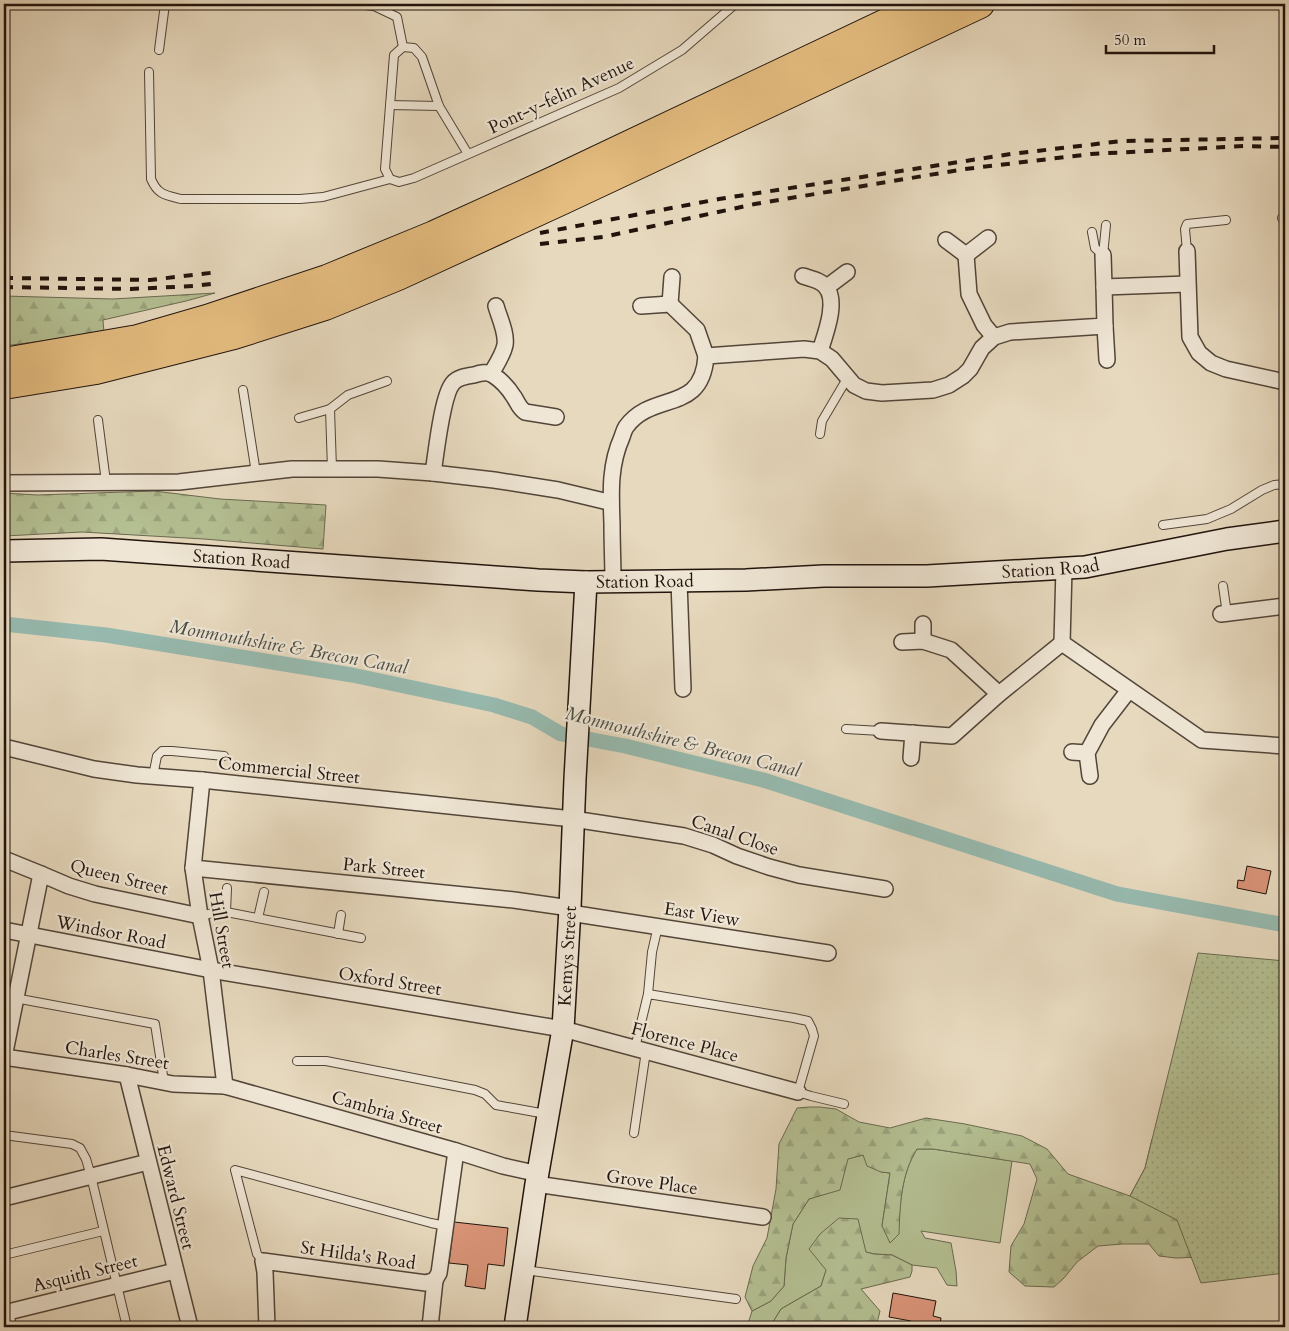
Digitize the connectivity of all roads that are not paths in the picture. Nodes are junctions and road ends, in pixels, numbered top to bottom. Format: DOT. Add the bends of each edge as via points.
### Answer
graph roads {
  1 [pos="165,4"];
  2 [pos="356,4"];
  3 [pos="734,4"];
  4 [pos="926,4"];
  5 [pos="980,4"];
  6 [pos="403,47"];
  7 [pos="159,50"];
  8 [pos="149,72"];
  9 [pos="390,105"];
  10 [pos="439,106"];
  11 [pos="468,154"];
  12 [pos="390,179"];
  13 [pos="1226,220"];
  14 [pos="1106,225"];
  15 [pos="1092,232"];
  16 [pos="988,238"];
  17 [pos="946,240"];
  18 [pos="1187,251"];
  19 [pos="966,255"];
  20 [pos="1102,255"];
  21 [pos="847,272"];
  22 [pos="804,276"];
  23 [pos="672,277"];
  24 [pos="1188,284"];
  25 [pos="827,287"];
  26 [pos="1104,287"];
  27 [pos="670,304"];
  28 [pos="496,306"];
  29 [pos="641,306"];
  30 [pos="1105,326"];
  31 [pos="994,337"];
  32 [pos="820,351"];
  33 [pos="706,356"];
  34 [pos="1107,360"];
  35 [pos="4,362"];
  36 [pos="491,374"];
  37 [pos="848,377"];
  38 [pos="387,381"];
  39 [pos="1285,382"];
  40 [pos="4,385"];
  41 [pos="242,390"];
  42 [pos="330,409"];
  43 [pos="556,417"];
  44 [pos="298,418"];
  45 [pos="98,420"];
  46 [pos="820,434"];
  47 [pos="332,469"];
  48 [pos="256,473"];
  49 [pos="433,473"];
  50 [pos="4,482"];
  51 [pos="106,482"];
  52 [pos="1285,484"];
  53 [pos="611,501"];
  54 [pos="1163,525"];
  55 [pos="1285,531"];
  56 [pos="4,551"];
  57 [pos="1064,568"];
  58 [pos="586,582"];
  59 [pos="613,582"];
  60 [pos="679,582"];
  61 [pos="1223,586"];
  62 [pos="1285,606"];
  63 [pos="1224,614"];
  64 [pos="923,624"];
  65 [pos="923,641"];
  66 [pos="902,642"];
  67 [pos="1062,643"];
  68 [pos="683,689"];
  69 [pos="1129,690"];
  70 [pos="1000,694"];
  71 [pos="846,729"];
  72 [pos="881,731"];
  73 [pos="913,733"];
  74 [pos="1285,746"];
  75 [pos="4,747"];
  76 [pos="224,756"];
  77 [pos="911,758"];
  78 [pos="154,776"];
  79 [pos="1090,776"];
  80 [pos="202,780"];
  81 [pos="573,819"];
  82 [pos="4,859"];
  83 [pos="193,868"];
  84 [pos="41,874"];
  85 [pos="226,888"];
  86 [pos="885,889"];
  87 [pos="264,892"];
  88 [pos="570,910"];
  89 [pos="226,912"];
  90 [pos="341,914"];
  91 [pos="200,916"];
  92 [pos="258,918"];
  93 [pos="658,926"];
  94 [pos="4,930"];
  95 [pos="338,934"];
  96 [pos="29,935"];
  97 [pos="361,938"];
  98 [pos="828,953"];
  99 [pos="211,970"];
  100 [pos="648,994"];
  101 [pos="10,997"];
  102 [pos="562,1029"];
  103 [pos="641,1050"];
  104 [pos="4,1057"];
  105 [pos="297,1061"];
  106 [pos="127,1075"];
  107 [pos="164,1082"];
  108 [pos="225,1086"];
  109 [pos="798,1092"];
  110 [pos="844,1104"];
  111 [pos="548,1115"];
  112 [pos="634,1133"];
  113 [pos="4,1135"];
  114 [pos="456,1151"];
  115 [pos="148,1162"];
  116 [pos="91,1176"];
  117 [pos="538,1179"];
  118 [pos="4,1198"];
  119 [pos="763,1217"];
  120 [pos="446,1226"];
  121 [pos="104,1231"];
  122 [pos="4,1255"];
  123 [pos="264,1261"];
  124 [pos="175,1270"];
  125 [pos="523,1270"];
  126 [pos="435,1280"];
  127 [pos="116,1285"];
  128 [pos="736,1299"];
  129 [pos="6,1312"];
  130 [pos="12,1327"];
  131 [pos="127,1327"];
  132 [pos="190,1327"];
  133 [pos="267,1327"];
  134 [pos="430,1327"];
  135 [pos="515,1327"];
  1 -- 7 [label="lane"];
  2 -- 6 [label="lane" via="374,6 397,17"];
  3 -- 11 [label="lane, Pont-y-felin Avenue" via="682,50 619,88"];
  4 -- 35 [label="highway" via="555,180 327,279 138,338"];
  5 -- 40 [label="highway" via="563,200 325,306 234,335 96,370"];
  6 -- 9 [label="lane" via="394,55"];
  6 -- 10 [label="lane" via="414,48 422,57"];
  8 -- 12 [label="lane, Pont-y-felin Avenue" via="151,180 155,189 164,195 181,199 300,199 323,197"];
  9 -- 10 [label="lane"];
  9 -- 12 [label="lane" via="385,169"];
  10 -- 11 [label="lane"];
  11 -- 12 [label="lane, Pont-y-felin Avenue" via="414,178 399,182"];
  13 -- 18 [label="lane" via="1187,224"];
  14 -- 20 [label="lane"];
  15 -- 20 [label="lane" via="1095,248"];
  16 -- 19 [label="street"];
  17 -- 19 [label="street"];
  18 -- 24 [label="street"];
  19 -- 31 [label="street" via="968,294"];
  20 -- 26 [label="street"];
  21 -- 25 [label="street"];
  22 -- 25 [label="street"];
  23 -- 27 [label="street"];
  24 -- 26 [label="street"];
  24 -- 39 [label="street" via="1190,337 1199,352 1226,370"];
  25 -- 32 [label="street" via="832,304"];
  26 -- 30 [label="street"];
  27 -- 29 [label="street"];
  27 -- 33 [label="street" via="697,330"];
  28 -- 36 [label="street" via="505,345"];
  30 -- 31 [label="street" via="1010,332"];
  30 -- 34 [label="street"];
  31 -- 37 [label="street" via="982,348 970,369 949,386 882,393 866,391 854,385"];
  32 -- 33 [label="street"];
  32 -- 37 [label="street"];
  33 -- 53 [label="street" via="705,370 697,386 675,400 651,407 626,428 612,468"];
  36 -- 43 [label="street" via="504,384 525,412"];
  36 -- 49 [label="street" via="465,376 449,388"];
  37 -- 46 [label="lane" via="823,419"];
  38 -- 42 [label="lane" via="348,395"];
  41 -- 48 [label="lane"];
  42 -- 44 [label="lane"];
  42 -- 47 [label="lane"];
  45 -- 51 [label="lane"];
  47 -- 48 [label="street"];
  47 -- 49 [label="street"];
  48 -- 51 [label="street" via="179,482"];
  49 -- 53 [label="street" via="558,490"];
  50 -- 51 [label="street"];
  52 -- 54 [label="lane" via="1262,490 1207,519"];
  53 -- 59 [label="street"];
  55 -- 57 [label="street, Station Road"];
  56 -- 58 [label="street, Station Road" via="101,550"];
  57 -- 60 [label="street, Station Road" via="927,576"];
  57 -- 67 [label="street"];
  58 -- 59 [label="street, Station Road"];
  58 -- 81 [label="street, Kemys Street"];
  59 -- 60 [label="street, Station Road"];
  60 -- 68 [label="street"];
  61 -- 63 [label="lane"];
  62 -- 63 [label="street"];
  64 -- 65 [label="street"];
  65 -- 66 [label="street"];
  65 -- 70 [label="street" via="950,650"];
  67 -- 69 [label="street"];
  67 -- 70 [label="street"];
  69 -- 74 [label="street" via="1202,740"];
  69 -- 79 [label="street" via="1080,752"];
  70 -- 73 [label="street" via="952,736"];
  71 -- 72 [label="lane"];
  72 -- 73 [label="street"];
  73 -- 77 [label="street"];
  75 -- 78 [label="street, Commercial Street" via="94,769"];
  76 -- 78 [label="lane" via="162,751 157,756"];
  78 -- 80 [label="street, Commercial Street"];
  80 -- 81 [label="street, Commercial Street"];
  80 -- 83 [label="street, Hill Street"];
  81 -- 86 [label="street, Canal Close" via="684,836 799,875"];
  81 -- 88 [label="street, Kemys Street"];
  82 -- 84 [label="street, Queen Street"];
  83 -- 88 [label="street, Park Street" via="514,900"];
  83 -- 91 [label="street, Hill Street"];
  84 -- 91 [label="street, Queen Street" via="96,894"];
  84 -- 96 [label="street"];
  85 -- 89 [label="lane"];
  87 -- 92 [label="lane"];
  88 -- 93 [label="street, East View"];
  88 -- 102 [label="street, Kemys Street"];
  89 -- 91 [label="lane"];
  89 -- 92 [label="lane"];
  90 -- 95 [label="lane"];
  91 -- 99 [label="street, Hill Street"];
  92 -- 95 [label="lane"];
  93 -- 98 [label="street, East View"];
  93 -- 100 [label="lane"];
  94 -- 96 [label="street, Windsor Road"];
  95 -- 97 [label="lane"];
  96 -- 99 [label="street, Windsor Road"];
  96 -- 101 [label="street"];
  99 -- 102 [label="street, Oxford Street"];
  99 -- 108 [label="street, Hill Street"];
  100 -- 103 [label="lane"];
  100 -- 109 [label="lane" via="808,1021 814,1036"];
  101 -- 104 [label="street"];
  101 -- 107 [label="lane" via="155,1024"];
  102 -- 103 [label="street, Florence Place"];
  102 -- 111 [label="street, Kemys Street"];
  103 -- 109 [label="street, Florence Place"];
  103 -- 112 [label="lane"];
  104 -- 106 [label="street, Charles Street"];
  105 -- 111 [label="lane" via="326,1061 475,1090 485,1094 496,1105"];
  106 -- 107 [label="street, Charles Street"];
  106 -- 115 [label="street, Edward Street"];
  107 -- 108 [label="street, Charles Street"];
  108 -- 114 [label="street, Cambria Street"];
  109 -- 110 [label="lane"];
  111 -- 117 [label="street, Kemys Street"];
  113 -- 116 [label="lane" via="72,1144 80,1148"];
  114 -- 117 [label="street, Cambria Street"];
  114 -- 120 [label="street, St Hilda's Road"];
  115 -- 116 [label="street"];
  115 -- 124 [label="street, Edward Street"];
  116 -- 118 [label="street"];
  116 -- 121 [label="lane"];
  117 -- 119 [label="street, Grove Place"];
  117 -- 125 [label="street, Kemys Street"];
  120 -- 123 [label="lane" via="235,1170 257,1254"];
  120 -- 126 [label="street, St Hilda's Road" via="439,1273"];
  121 -- 122 [label="lane"];
  121 -- 127 [label="lane"];
  123 -- 126 [label="street, St Hilda's Road" via="426,1283"];
  123 -- 133 [label="street"];
  124 -- 127 [label="street, Asquith Street"];
  124 -- 132 [label="street, Edward Street"];
  125 -- 128 [label="lane"];
  125 -- 135 [label="street, Kemys Street"];
  126 -- 134 [label="street"];
  127 -- 129 [label="street, Asquith Street"];
  127 -- 131 [label="lane"];
  129 -- 130 [label="lane"];
}
